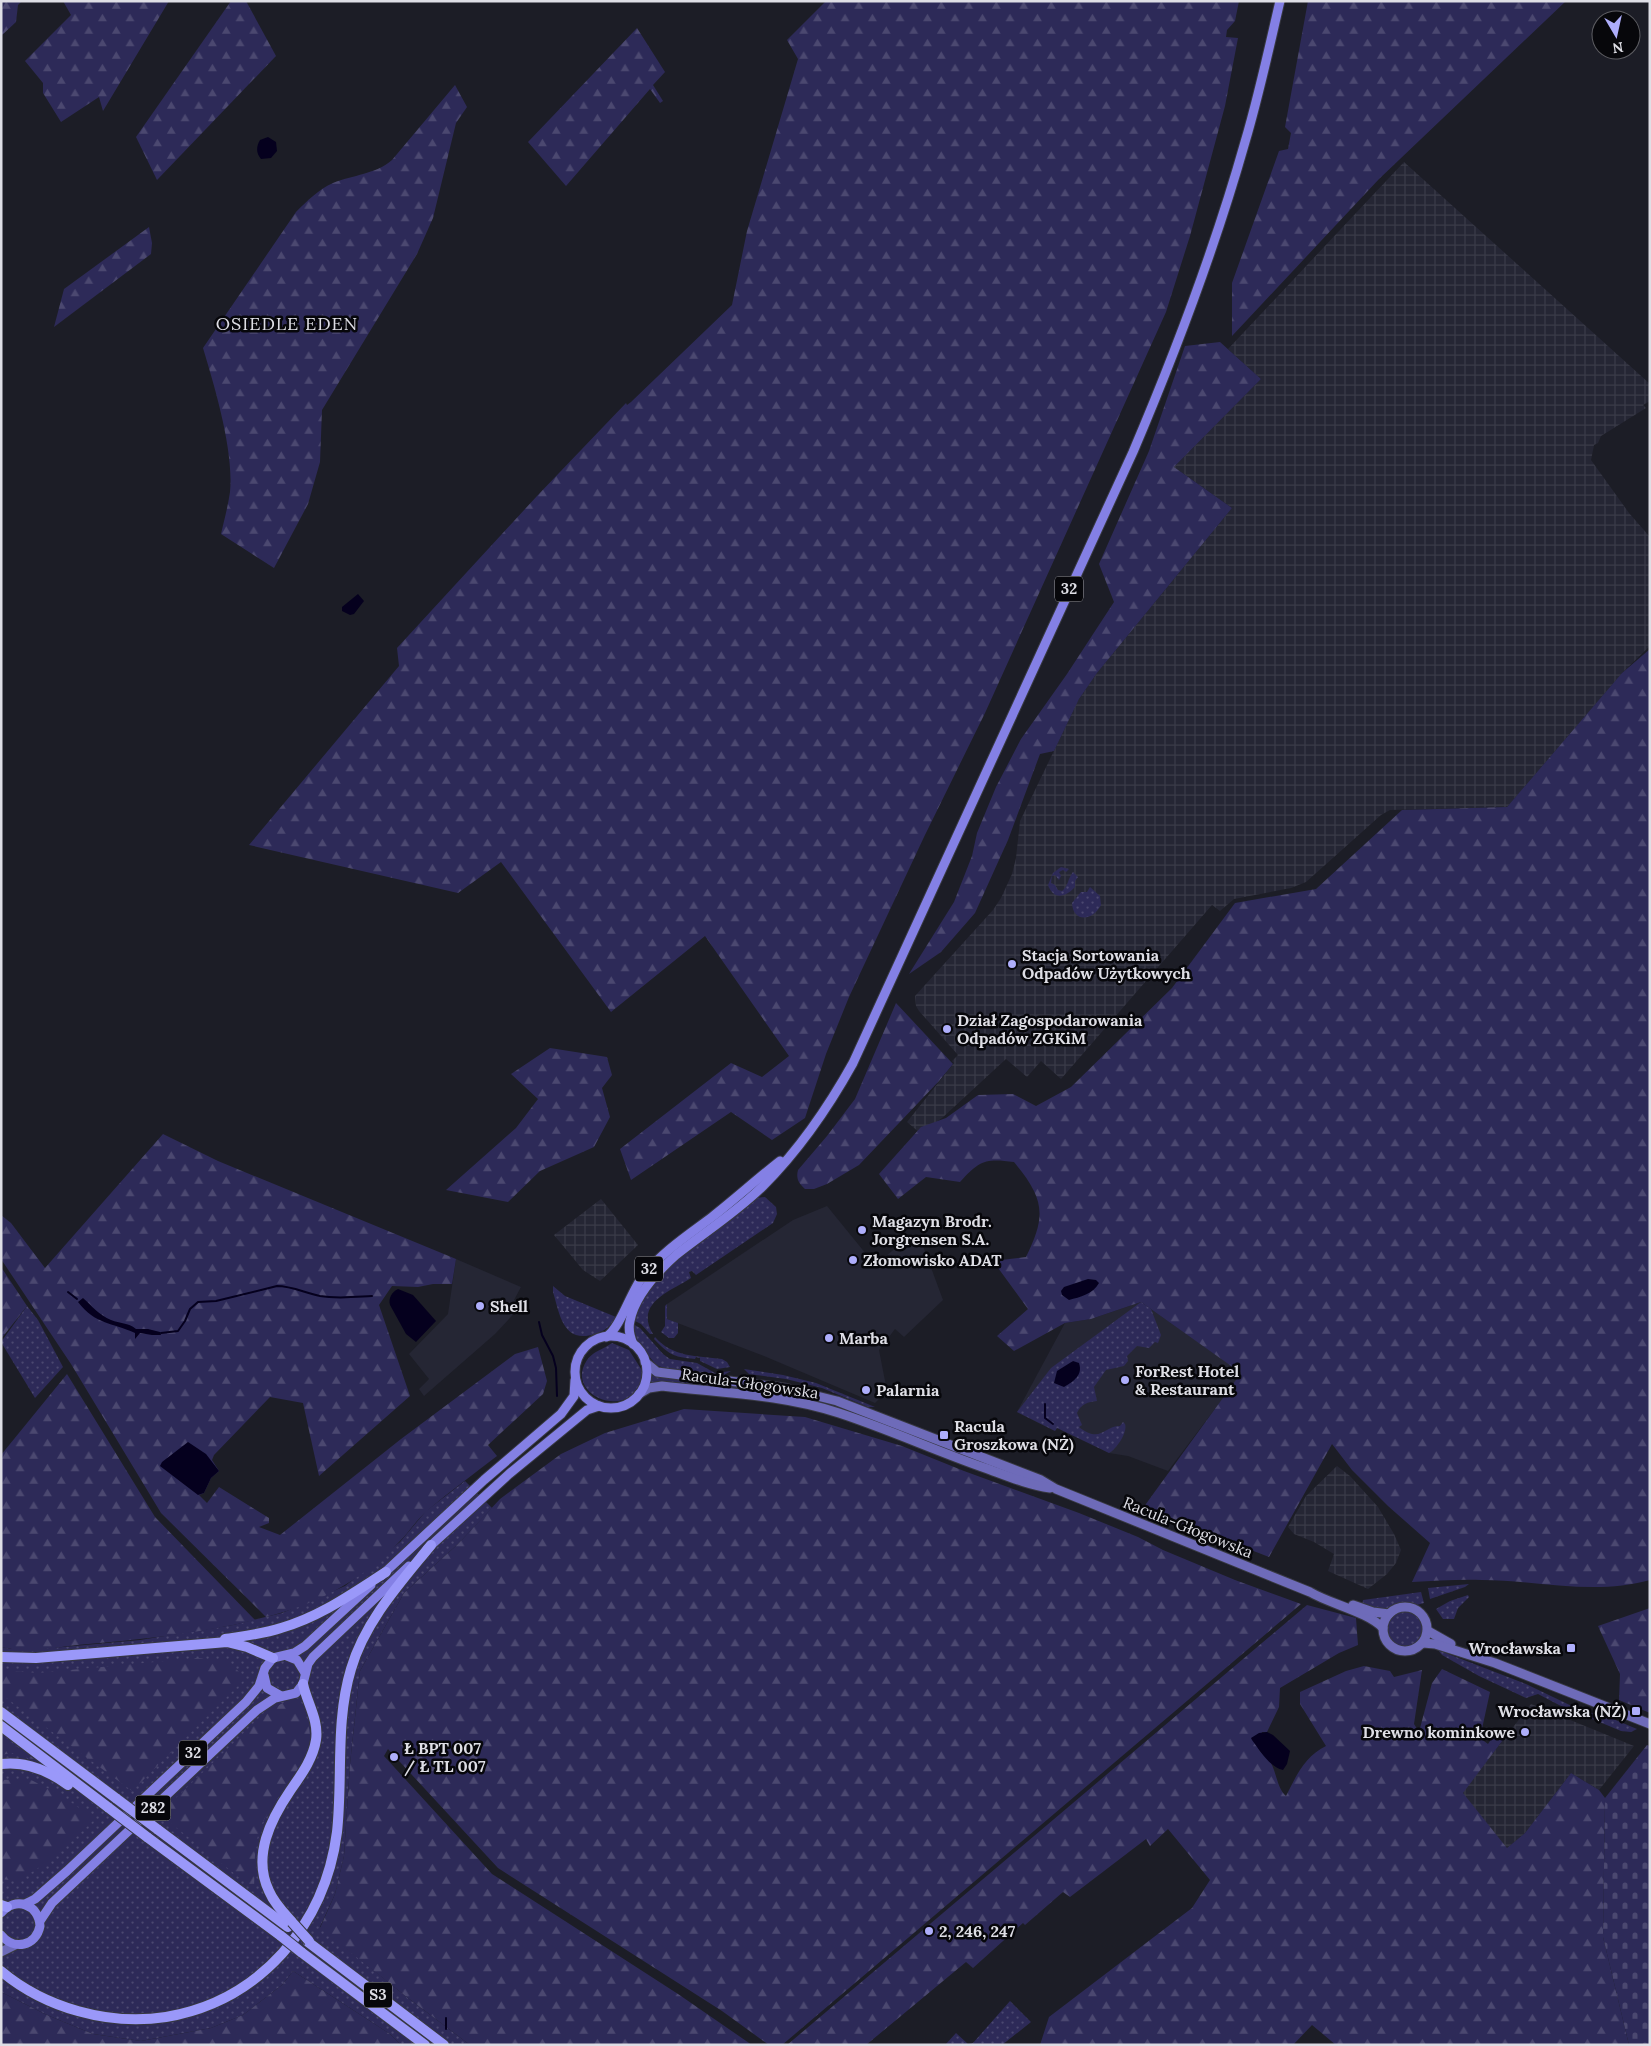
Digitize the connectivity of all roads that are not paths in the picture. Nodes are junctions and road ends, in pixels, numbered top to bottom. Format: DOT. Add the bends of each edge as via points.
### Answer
graph roads {
  1 [pos="1280,1"];
  2 [pos="794,1150"];
  3 [pos="606,1337"];
  4 [pos="633,1344"];
  5 [pos="645,1362"];
  6 [pos="575,1380"];
  7 [pos="639,1394"];
  8 [pos="599,1406"];
  9 [pos="1056,1489"];
  10 [pos="432,1545"];
  11 [pos="386,1572"];
  12 [pos="1310,1592"];
  13 [pos="1389,1614"];
  14 [pos="1383,1628"];
  15 [pos="1428,1631"];
  16 [pos="197,1643"];
  17 [pos="1423,1643"];
  18 [pos="1470,1655"];
  19 [pos="287,1656"];
  20 [pos="1,1658"];
  21 [pos="273,1658"];
  22 [pos="264,1673"];
  23 [pos="304,1679"];
  24 [pos="281,1696"];
  25 [pos="1,1712"];
  26 [pos="1650,1724"];
  27 [pos="1,1726"];
  28 [pos="1,1764"];
  29 [pos="109,1808"];
  30 [pos="25,1904"];
  31 [pos="3,1908"];
  32 [pos="40,1921"];
  33 [pos="290,1924"];
  34 [pos="1,1936"];
  35 [pos="14,1945"];
  36 [pos="1,1952"];
  37 [pos="4,1973"];
  38 [pos="425,2045"];
  39 [pos="444,2045"];
  1 -- 2 [label="main road, 32" via="1234,179 1187,320 1161,386 853,1063 830,1103"];
  2 -- 3 [label="main road, 32" via="657,1260 642,1276 616,1328"];
  2 -- 4 [label="main road, 32" via="762,1186 656,1274 632,1312 629,1328"];
  3 -- 4 [label="main road" via="620,1338"];
  3 -- 6 [label="main road, 32" via="589,1345 580,1354 575,1366"];
  4 -- 5 [label="main road, 32"];
  5 -- 7 [label="main road" via="646,1379"];
  5 -- 9 [label="main road, Racula-Głogowska" via="657,1372 785,1388 837,1401 1041,1480"];
  6 -- 8 [label="main road" via="586,1398"];
  6 -- 11 [label="main road, 32" via="574,1396 561,1414 484,1480"];
  7 -- 8 [label="main road" via="621,1407"];
  7 -- 9 [label="main road, Racula-Głogowska" via="662,1386 798,1402 852,1418 1034,1486"];
  8 -- 10 [label="main road" via="587,1410 509,1474"];
  9 -- 12 [label="main road, Racula-Głogowska"];
  10 -- 23 [label="main road" via="317,1652 308,1664"];
  10 -- 37 [label="highway" via="378,1613 351,1666 342,1716 338,1813 332,1859 316,1905 284,1952 229,1996 192,2011 150,2019 80,2011 49,2000"];
  11 -- 16 [label="highway" via="341,1601 281,1629"];
  11 -- 19 [label="main road, 32" via="316,1637"];
  12 -- 13 [label="main road, Racula-Głogowska"];
  12 -- 14 [label="main road, Racula-Głogowska" via="1374,1620"];
  13 -- 14 [label="main road"];
  13 -- 15 [label="main road" via="1400,1607 1415,1609 1425,1618"];
  14 -- 17 [label="main road" via="1386,1640 1394,1648 1412,1650"];
  15 -- 17 [label="main road"];
  15 -- 18 [label="main road"];
  16 -- 20 [label="highway" via="36,1658"];
  16 -- 21 [label="highway" via="236,1643"];
  17 -- 18 [label="main road"];
  18 -- 26 [label="main road"];
  19 -- 21 [label="main road, 32"];
  19 -- 23 [label="main road" via="297,1660"];
  21 -- 22 [label="main road, 32"];
  22 -- 24 [label="main road" via="268,1688"];
  22 -- 30 [label="main road, 32" via="259,1686 246,1702 74,1864"];
  23 -- 24 [label="main road" via="296,1692"];
  23 -- 33 [label="highway" via="316,1724 315,1743 306,1766 273,1818 263,1852 268,1890"];
  24 -- 32 [label="main road, 282" via="262,1705 240,1725 58,1898"];
  25 -- 33 [label="highway, S3, bridge"];
  27 -- 29 [label="highway, S3"];
  28 -- 29 [label="highway" via="37,1768 60,1779 96,1804"];
  29 -- 38 [label="highway, S3, bridge"];
  30 -- 31 [label="main road, 32"];
  30 -- 32 [label="main road" via="33,1909"];
  32 -- 35 [label="main road" via="39,1931 33,1940"];
  33 -- 39 [label="highway, S3" via="310,1943"];
  34 -- 35 [label="main road"];
  35 -- 36 [label="main road"];
}
